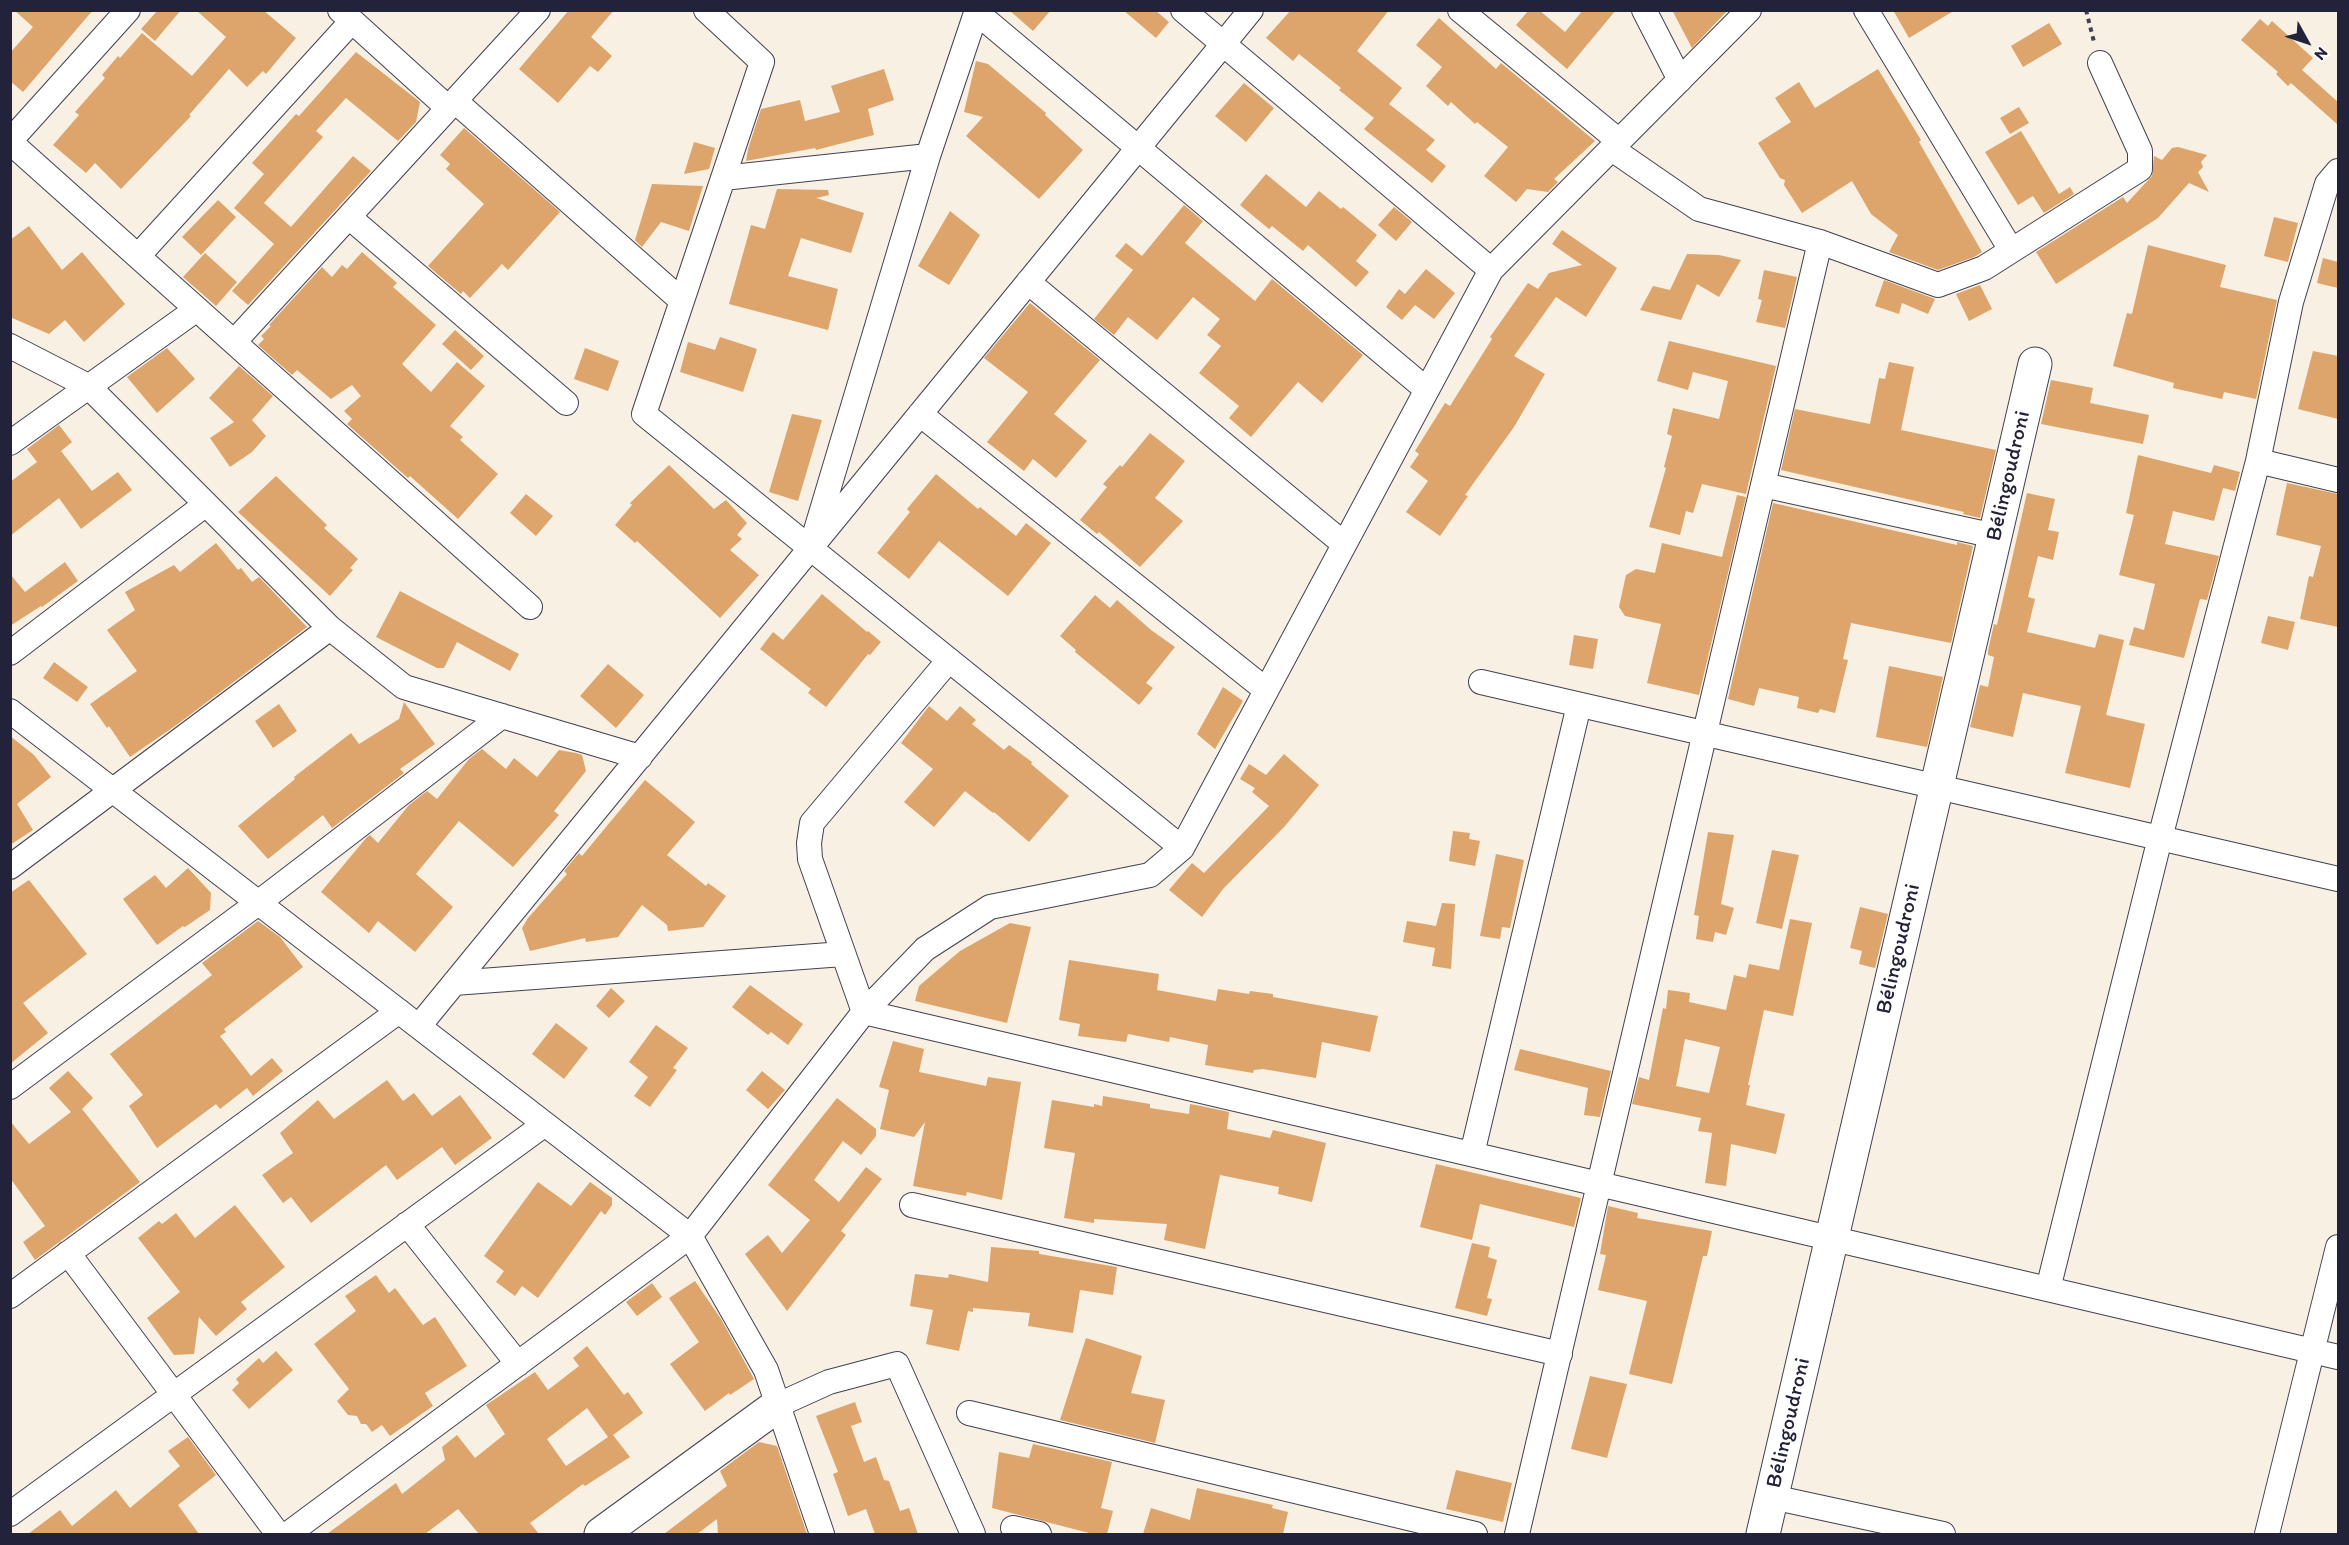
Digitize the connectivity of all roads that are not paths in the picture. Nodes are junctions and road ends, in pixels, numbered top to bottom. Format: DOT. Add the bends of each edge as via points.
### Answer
graph roads {
  1 [pos="128,10"];
  2 [pos="538,10"];
  3 [pos="706,10"];
  4 [pos="1183,10"];
  5 [pos="1251,10"];
  6 [pos="1460,10"];
  7 [pos="1644,10"];
  8 [pos="1749,10"];
  9 [pos="1866,10"];
  10 [pos="976,11"];
  11 [pos="346,16"];
  12 [pos="1224,45"];
  13 [pos="2100,63"];
  14 [pos="1680,80"];
  15 [pos="452,105"];
  16 [pos="10,142"];
  17 [pos="1616,145"];
  18 [pos="1138,148"];
  19 [pos="928,156"];
  20 [pos="723,178"];
  21 [pos="2335,181"];
  22 [pos="349,217"];
  23 [pos="1820,242"];
  24 [pos="2011,250"];
  25 [pos="138,256"];
  26 [pos="1491,270"];
  27 [pos="1028,282"];
  28 [pos="682,301"];
  29 [pos="197,309"];
  30 [pos="234,342"];
  31 [pos="10,346"];
  32 [pos="2035,364"];
  33 [pos="88,386"];
  34 [pos="1427,390"];
  35 [pos="566,403"];
  36 [pos="920,414"];
  37 [pos="10,443"];
  38 [pos="2259,461"];
  39 [pos="2338,480"];
  40 [pos="1763,485"];
  41 [pos="206,504"];
  42 [pos="1995,536"];
  43 [pos="1344,544"];
  44 [pos="811,548"];
  45 [pos="530,607"];
  46 [pos="330,628"];
  47 [pos="10,652"];
  48 [pos="949,660"];
  49 [pos="1481,682"];
  50 [pos="1266,690"];
  51 [pos="1579,705"];
  52 [pos="10,711"];
  53 [pos="502,716"];
  54 [pos="1705,734"];
  55 [pos="639,757"];
  56 [pos="1937,787"];
  57 [pos="114,791"];
  58 [pos="2160,838"];
  59 [pos="1182,848"];
  60 [pos="10,867"];
  61 [pos="2338,879"];
  62 [pos="258,903"];
  63 [pos="843,954"];
  64 [pos="454,983"];
  65 [pos="399,1011"];
  66 [pos="864,1012"];
  67 [pos="419,1026"];
  68 [pos="10,1087"];
  69 [pos="545,1124"];
  70 [pos="1472,1154"];
  71 [pos="1600,1184"];
  72 [pos="912,1204"];
  73 [pos="407,1224"];
  74 [pos="690,1236"];
  75 [pos="1832,1239"];
  76 [pos="2338,1247"];
  77 [pos="68,1253"];
  78 [pos="2048,1289"];
  79 [pos="10,1296"];
  80 [pos="2313,1351"];
  81 [pos="1560,1354"];
  82 [pos="2338,1357"];
  83 [pos="518,1364"];
  84 [pos="174,1395"];
  85 [pos="778,1405"];
  86 [pos="969,1413"];
  87 [pos="1772,1497"];
  88 [pos="10,1514"];
  89 [pos="1013,1528"];
  90 [pos="278,1534"];
  91 [pos="288,1534"];
  92 [pos="602,1534"];
  93 [pos="822,1534"];
  94 [pos="974,1534"];
  95 [pos="1039,1534"];
  96 [pos="1475,1534"];
  97 [pos="1518,1534"];
  98 [pos="1763,1534"];
  99 [pos="1943,1534"];
  100 [pos="2267,1534"];
  1 -- 16 [label="street"];
  2 -- 15 [label="street"];
  3 -- 20 [label="street" via="762,62"];
  4 -- 12 [label="street"];
  5 -- 12 [label="street"];
  6 -- 17 [label="street"];
  7 -- 14 [label="street"];
  8 -- 14 [label="street"];
  9 -- 24 [label="street"];
  10 -- 18 [label="street"];
  10 -- 19 [label="street"];
  11 -- 15 [label="street"];
  11 -- 25 [label="street"];
  12 -- 18 [label="street"];
  12 -- 26 [label="street"];
  13 -- 24 [label="street" via="2140,151 2140,169"];
  14 -- 17 [label="street"];
  15 -- 22 [label="street"];
  15 -- 28 [label="street"];
  16 -- 25 [label="street"];
  17 -- 23 [label="street" via="1699,209"];
  17 -- 26 [label="street"];
  18 -- 27 [label="street"];
  18 -- 34 [label="street"];
  19 -- 20 [label="street"];
  19 -- 44 [label="street"];
  20 -- 28 [label="street"];
  21 -- 38 [label="street" via="2291,302"];
  22 -- 30 [label="street"];
  22 -- 35 [label="street"];
  23 -- 24 [label="street" via="1938,285 1984,268"];
  23 -- 40 [label="street"];
  25 -- 29 [label="street"];
  26 -- 34 [label="street"];
  27 -- 36 [label="street"];
  27 -- 43 [label="street"];
  28 -- 44 [label="street" via="644,414"];
  29 -- 30 [label="street"];
  29 -- 33 [label="street"];
  30 -- 45 [label="street"];
  31 -- 33 [label="street"];
  32 -- 42 [label="street, Bélingoudroni"];
  33 -- 37 [label="street"];
  33 -- 41 [label="street"];
  34 -- 43 [label="street"];
  36 -- 44 [label="street"];
  36 -- 50 [label="street"];
  38 -- 39 [label="street"];
  38 -- 58 [label="street"];
  40 -- 42 [label="street"];
  40 -- 54 [label="street"];
  41 -- 46 [label="street"];
  41 -- 47 [label="street"];
  42 -- 56 [label="street, Bélingoudroni"];
  43 -- 50 [label="street"];
  44 -- 48 [label="street"];
  44 -- 55 [label="street"];
  46 -- 53 [label="street" via="404,687"];
  46 -- 57 [label="street"];
  48 -- 59 [label="street"];
  48 -- 63 [label="street" via="812,823 810,859"];
  49 -- 51 [label="street"];
  50 -- 59 [label="street"];
  51 -- 54 [label="street"];
  51 -- 70 [label="street"];
  52 -- 57 [label="street"];
  53 -- 55 [label="street"];
  53 -- 62 [label="street"];
  54 -- 56 [label="street"];
  54 -- 71 [label="street"];
  55 -- 64 [label="street"];
  56 -- 58 [label="street"];
  56 -- 75 [label="street, Bélingoudroni"];
  57 -- 60 [label="street"];
  57 -- 62 [label="street"];
  58 -- 61 [label="street"];
  58 -- 78 [label="street"];
  59 -- 66 [label="street" via="1150,875 990,908 925,950"];
  62 -- 65 [label="street"];
  62 -- 68 [label="street"];
  63 -- 64 [label="street"];
  63 -- 66 [label="street"];
  64 -- 67 [label="street"];
  65 -- 67 [label="street"];
  65 -- 77 [label="street"];
  66 -- 70 [label="street"];
  66 -- 74 [label="street"];
  67 -- 69 [label="street"];
  69 -- 73 [label="street"];
  69 -- 74 [label="street"];
  70 -- 71 [label="street"];
  71 -- 75 [label="street"];
  71 -- 81 [label="street"];
  72 -- 81 [label="street"];
  73 -- 83 [label="street"];
  73 -- 84 [label="street"];
  74 -- 83 [label="street"];
  74 -- 85 [label="street" via="766,1370"];
  75 -- 78 [label="street"];
  75 -- 87 [label="street, Bélingoudroni"];
  76 -- 80 [label="street"];
  77 -- 79 [label="street"];
  77 -- 84 [label="street"];
  78 -- 80 [label="street"];
  80 -- 82 [label="street"];
  80 -- 100 [label="street"];
  81 -- 97 [label="street"];
  83 -- 91 [label="street"];
  84 -- 88 [label="street"];
  84 -- 90 [label="street"];
  85 -- 92 [label="street"];
  85 -- 93 [label="street"];
  85 -- 94 [label="street" via="830,1382 897,1364"];
  86 -- 96 [label="street"];
  87 -- 98 [label="street, Bélingoudroni"];
  87 -- 99 [label="street"];
  89 -- 95 [label="street"];
}
